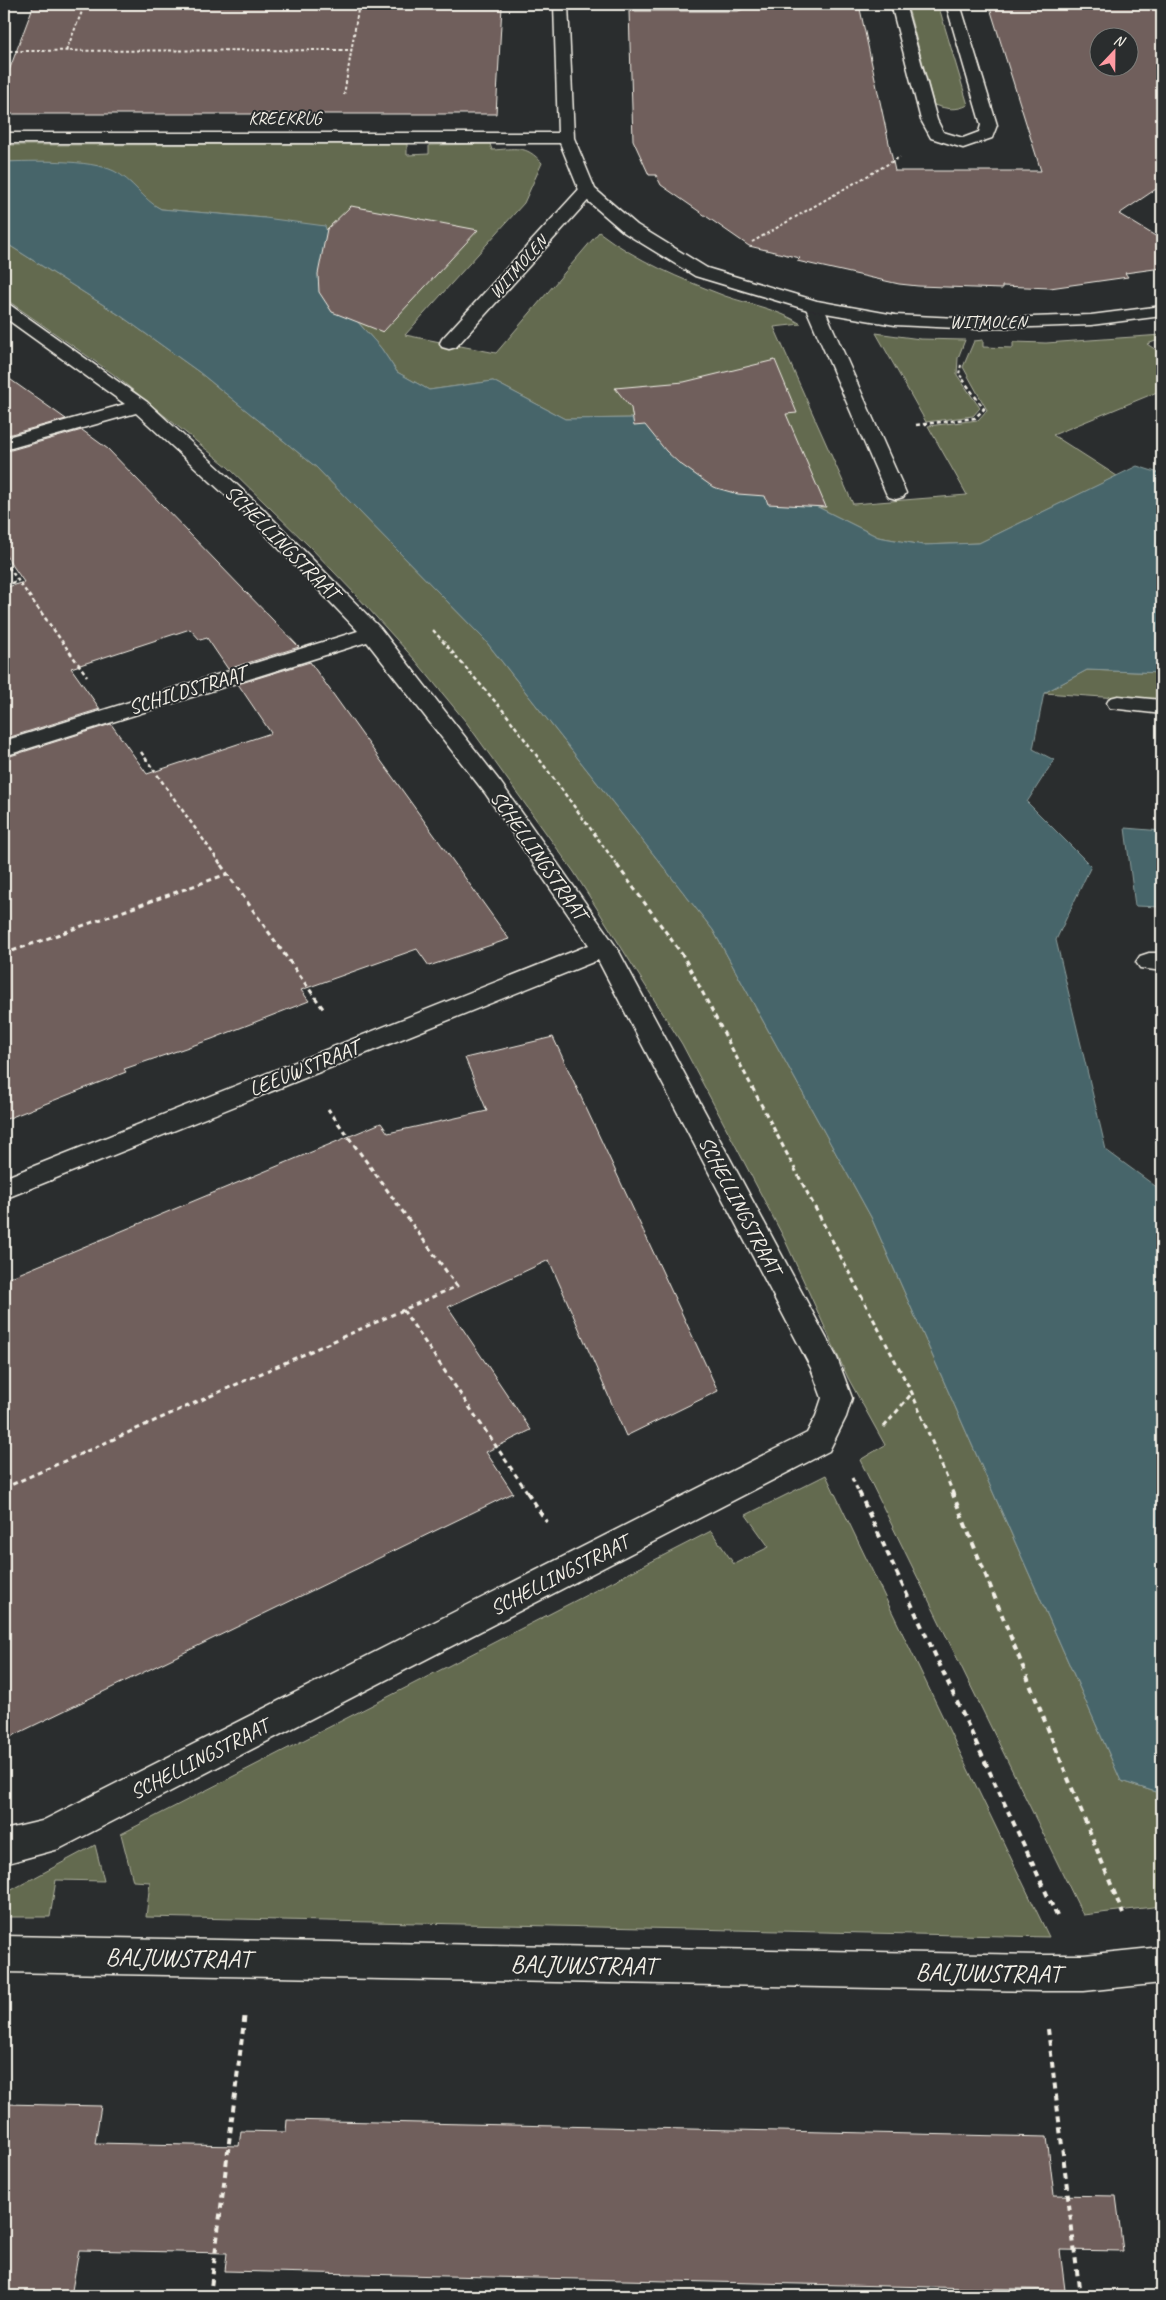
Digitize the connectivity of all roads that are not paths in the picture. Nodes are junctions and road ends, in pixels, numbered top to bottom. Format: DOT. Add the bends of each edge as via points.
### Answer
graph roads {
  1 [pos="561,4"];
  2 [pos="898,4"];
  3 [pos="953,4"];
  4 [pos="4,138"];
  5 [pos="566,138"];
  6 [pos="587,191"];
  7 [pos="814,306"];
  8 [pos="4,309"];
  9 [pos="1160,313"];
  10 [pos="449,344"];
  11 [pos="140,406"];
  12 [pos="4,444"];
  13 [pos="896,493"];
  14 [pos="372,633"];
  15 [pos="1118,703"];
  16 [pos="1162,707"];
  17 [pos="4,749"];
  18 [pos="604,948"];
  19 [pos="4,1189"];
  20 [pos="4,1846"];
  21 [pos="4,1954"];
  22 [pos="1154,1966"];
  1 -- 5 [label="street, WITMOLEN"];
  2 -- 3 [label="street" via="929,120 938,135 963,143 986,135 990,125"];
  4 -- 5 [label="street, KREEKRUG"];
  5 -- 6 [label="street, WITMOLEN"];
  6 -- 7 [label="street, WITMOLEN" via="631,229 701,272"];
  6 -- 10 [label="street, WITMOLEN"];
  7 -- 9 [label="street, WITMOLEN" via="895,320 974,324 1091,320"];
  7 -- 13 [label="street"];
  8 -- 11 [label="street, SCHELLINGSTRAAT"];
  11 -- 12 [label="street"];
  11 -- 14 [label="street, SCHELLINGSTRAAT" via="254,511"];
  14 -- 17 [label="street, SCHILDSTRAAT"];
  14 -- 18 [label="street, SCHELLINGSTRAAT" via="493,788"];
  15 -- 16 [label="street"];
  18 -- 19 [label="street, LEEUWSTRAAT"];
  18 -- 20 [label="street, SCHELLINGSTRAAT" via="826,1367 837,1398 818,1442 47,1836"];
  21 -- 22 [label="street, BALJUWSTRAAT" via="1041,1973 1084,1973"];
}
